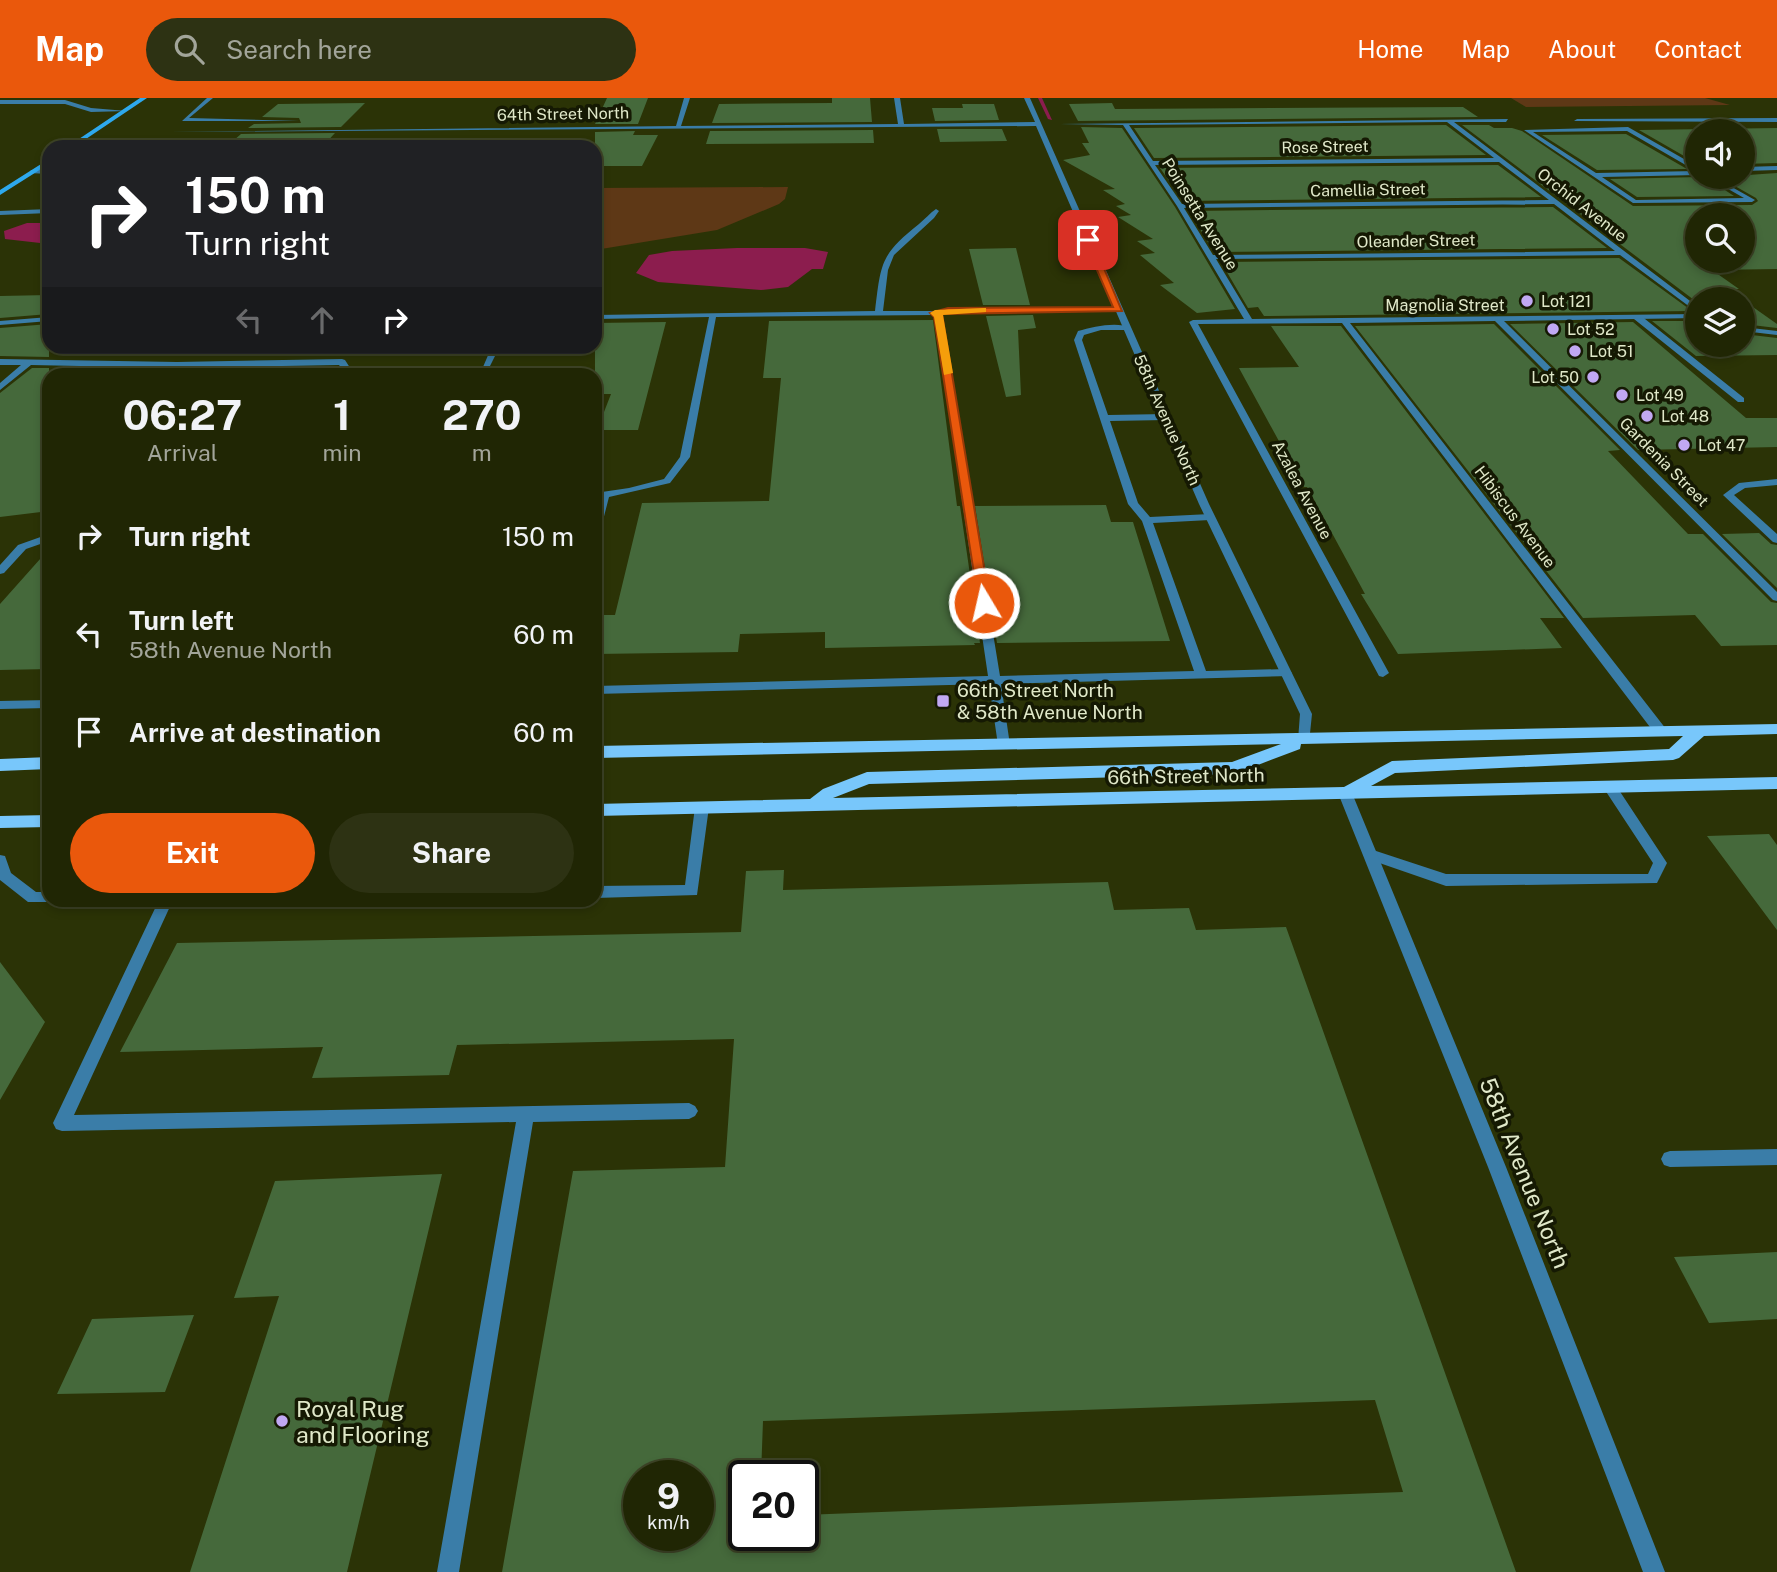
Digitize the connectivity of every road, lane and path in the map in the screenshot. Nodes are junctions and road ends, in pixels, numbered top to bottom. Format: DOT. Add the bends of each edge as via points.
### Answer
graph roads {
  1 [pos="144,98"];
  2 [pos="153,98"];
  3 [pos="210,98"];
  4 [pos="687,98"];
  5 [pos="897,98"];
  6 [pos="1027,98"];
  7 [pos="0,102"];
  8 [pos="124,111"];
  9 [pos="1506,120"];
  10 [pos="1777,120"];
  11 [pos="296,121"];
  12 [pos="1449,121"];
  13 [pos="1577,121"];
  14 [pos="1038,124"];
  15 [pos="1063,124"];
  16 [pos="1125,124"];
  17 [pos="901,125"];
  18 [pos="678,127"];
  19 [pos="173,132"];
  20 [pos="80,140"];
  21 [pos="1499,160"];
  22 [pos="1151,163"];
  23 [pos="1685,163"];
  24 [pos="42,165"];
  25 [pos="1777,168"];
  26 [pos="1755,169"];
  27 [pos="32,172"];
  28 [pos="42,172"];
  29 [pos="1685,172"];
  30 [pos="1595,175"];
  31 [pos="1732,189"];
  32 [pos="2,190"];
  33 [pos="1556,202"];
  34 [pos="1180,206"];
  35 [pos="42,211"];
  36 [pos="936,211"];
  37 [pos="0,213"];
  38 [pos="1621,253"];
  39 [pos="1211,257"];
  40 [pos="1685,304"];
  41 [pos="1119,309"];
  42 [pos="880,313"];
  43 [pos="935,313"];
  44 [pos="713,315"];
  45 [pos="1685,315"];
  46 [pos="602,317"];
  47 [pos="1637,317"];
  48 [pos="1498,319"];
  49 [pos="42,320"];
  50 [pos="1249,320"];
  51 [pos="1344,320"];
  52 [pos="1193,322"];
  53 [pos="0,323"];
  54 [pos="1127,328"];
  55 [pos="1755,330"];
  56 [pos="1777,333"];
  57 [pos="0,362"];
  58 [pos="29,362"];
  59 [pos="177,365"];
  60 [pos="174,368"];
  61 [pos="346,368"];
  62 [pos="0,387"];
  63 [pos="1741,400"];
  64 [pos="1166,417"];
  65 [pos="1104,418"];
  66 [pos="1777,482"];
  67 [pos="602,495"];
  68 [pos="1210,516"];
  69 [pos="1147,520"];
  70 [pos="42,540"];
  71 [pos="1777,540"];
  72 [pos="0,571"];
  73 [pos="1777,598"];
  74 [pos="1286,673"];
  75 [pos="1383,673"];
  76 [pos="1201,675"];
  77 [pos="996,680"];
  78 [pos="602,690"];
  79 [pos="42,704"];
  80 [pos="0,705"];
  81 [pos="1777,730"];
  82 [pos="1699,731"];
  83 [pos="1661,732"];
  84 [pos="1304,740"];
  85 [pos="1004,745"];
  86 [pos="602,752"];
  87 [pos="42,763"];
  88 [pos="0,765"];
  89 [pos="1777,783"];
  90 [pos="1610,787"];
  91 [pos="1345,793"];
  92 [pos="814,805"];
  93 [pos="702,807"];
  94 [pos="602,810"];
  95 [pos="42,821"];
  96 [pos="0,822"];
  97 [pos="1370,854"];
  98 [pos="0,860"];
  99 [pos="602,891"];
  100 [pos="42,898"];
  101 [pos="163,907"];
  102 [pos="689,1111"];
  103 [pos="526,1114"];
  104 [pos="1777,1157"];
  105 [pos="1670,1159"];
  106 [pos="448,1572"];
  107 [pos="1654,1572"];
  1 -- 2 [label="street"];
  1 -- 8 [label="street"];
  3 -- 11 [label="street" via="184,120"];
  4 -- 18 [label="street"];
  5 -- 17 [label="street"];
  6 -- 14 [label="street, 58th Avenue North"];
  7 -- 8 [label="street" via="65,102 91,110"];
  8 -- 20 [label="street"];
  9 -- 12 [label="street"];
  10 -- 13 [label="street"];
  12 -- 16 [label="street"];
  12 -- 21 [label="street, Orchid Avenue"];
  14 -- 17 [label="street, 64th Street North"];
  14 -- 41 [label="street, 58th Avenue North"];
  15 -- 16 [label="street"];
  16 -- 22 [label="street, Poinsetta Avenue"];
  17 -- 18 [label="street, 64th Street North"];
  18 -- 19 [label="street, 64th Street North"];
  21 -- 22 [label="street, Rose Street"];
  21 -- 33 [label="street, Orchid Avenue"];
  22 -- 34 [label="street, Poinsetta Avenue"];
  23 -- 30 [label="street" via="1628,129 1528,130"];
  24 -- 27 [label="street"];
  25 -- 26 [label="street"];
  27 -- 28 [label="street"];
  27 -- 32 [label="street"];
  29 -- 30 [label="street"];
  30 -- 31 [label="street" via="1635,202 1752,200"];
  33 -- 34 [label="street, Camellia Street"];
  33 -- 38 [label="street, Orchid Avenue"];
  34 -- 39 [label="street, Poinsetta Avenue"];
  35 -- 37 [label="street"];
  36 -- 42 [label="street" via="889,256"];
  38 -- 39 [label="street, Oleander Street"];
  38 -- 40 [label="street, Orchid Avenue"];
  39 -- 50 [label="street, Poinsetta Avenue"];
  41 -- 43 [label="street"];
  41 -- 54 [label="street, 58th Avenue North"];
  42 -- 43 [label="street"];
  42 -- 44 [label="street"];
  43 -- 77 [label="street"];
  44 -- 46 [label="street"];
  44 -- 67 [label="street" via="685,457 667,481"];
  45 -- 47 [label="street, Magnolia Street"];
  47 -- 48 [label="street, Magnolia Street"];
  47 -- 63 [label="street"];
  48 -- 51 [label="street, Magnolia Street"];
  48 -- 73 [label="street, Gardenia Street"];
  49 -- 53 [label="street"];
  50 -- 51 [label="street, Magnolia Street"];
  50 -- 52 [label="street, Magnolia Street"];
  51 -- 83 [label="street, Hibiscus Avenue"];
  52 -- 75 [label="street, Azalea Avenue"];
  54 -- 64 [label="street, 58th Avenue North"];
  54 -- 65 [label="street" via="1101,328 1081,333 1078,340"];
  55 -- 56 [label="street"];
  57 -- 58 [label="street"];
  58 -- 59 [label="street"];
  58 -- 62 [label="street"];
  59 -- 60 [label="street"];
  59 -- 61 [label="street" via="342,362"];
  64 -- 65 [label="street"];
  64 -- 68 [label="street, 58th Avenue North"];
  65 -- 69 [label="street" via="1133,504"];
  66 -- 71 [label="street" via="1742,485 1728,495"];
  68 -- 69 [label="street"];
  68 -- 74 [label="street, 58th Avenue North"];
  69 -- 76 [label="street"];
  70 -- 72 [label="street" via="22,547"];
  74 -- 76 [label="street"];
  74 -- 84 [label="street, 58th Avenue North" via="1306,714"];
  76 -- 77 [label="street"];
  77 -- 78 [label="street"];
  77 -- 85 [label="street"];
  79 -- 80 [label="street"];
  81 -- 82 [label="main road, 66th Street North"];
  82 -- 83 [label="main road, 66th Street North"];
  82 -- 91 [label="main road" via="1672,754 1392,767"];
  83 -- 84 [label="main road, 66th Street North"];
  84 -- 85 [label="main road, 66th Street North"];
  84 -- 92 [label="main road" via="1234,768 867,778 829,793"];
  85 -- 86 [label="main road, 66th Street North"];
  87 -- 88 [label="main road"];
  89 -- 90 [label="main road, 66th Street North"];
  90 -- 91 [label="main road, 66th Street North"];
  90 -- 97 [label="street" via="1660,863 1652,879 1446,880"];
  91 -- 92 [label="main road, 66th Street North"];
  91 -- 97 [label="street, 58th Avenue North"];
  92 -- 93 [label="main road, 66th Street North"];
  93 -- 94 [label="main road, 66th Street North"];
  93 -- 99 [label="street" via="692,891"];
  95 -- 96 [label="main road"];
  97 -- 107 [label="street, 58th Avenue North"];
  98 -- 100 [label="street" via="5,876 33,898"];
  101 -- 103 [label="street" via="62,1123"];
  102 -- 103 [label="street"];
  103 -- 106 [label="street"];
  104 -- 105 [label="street"];
}
